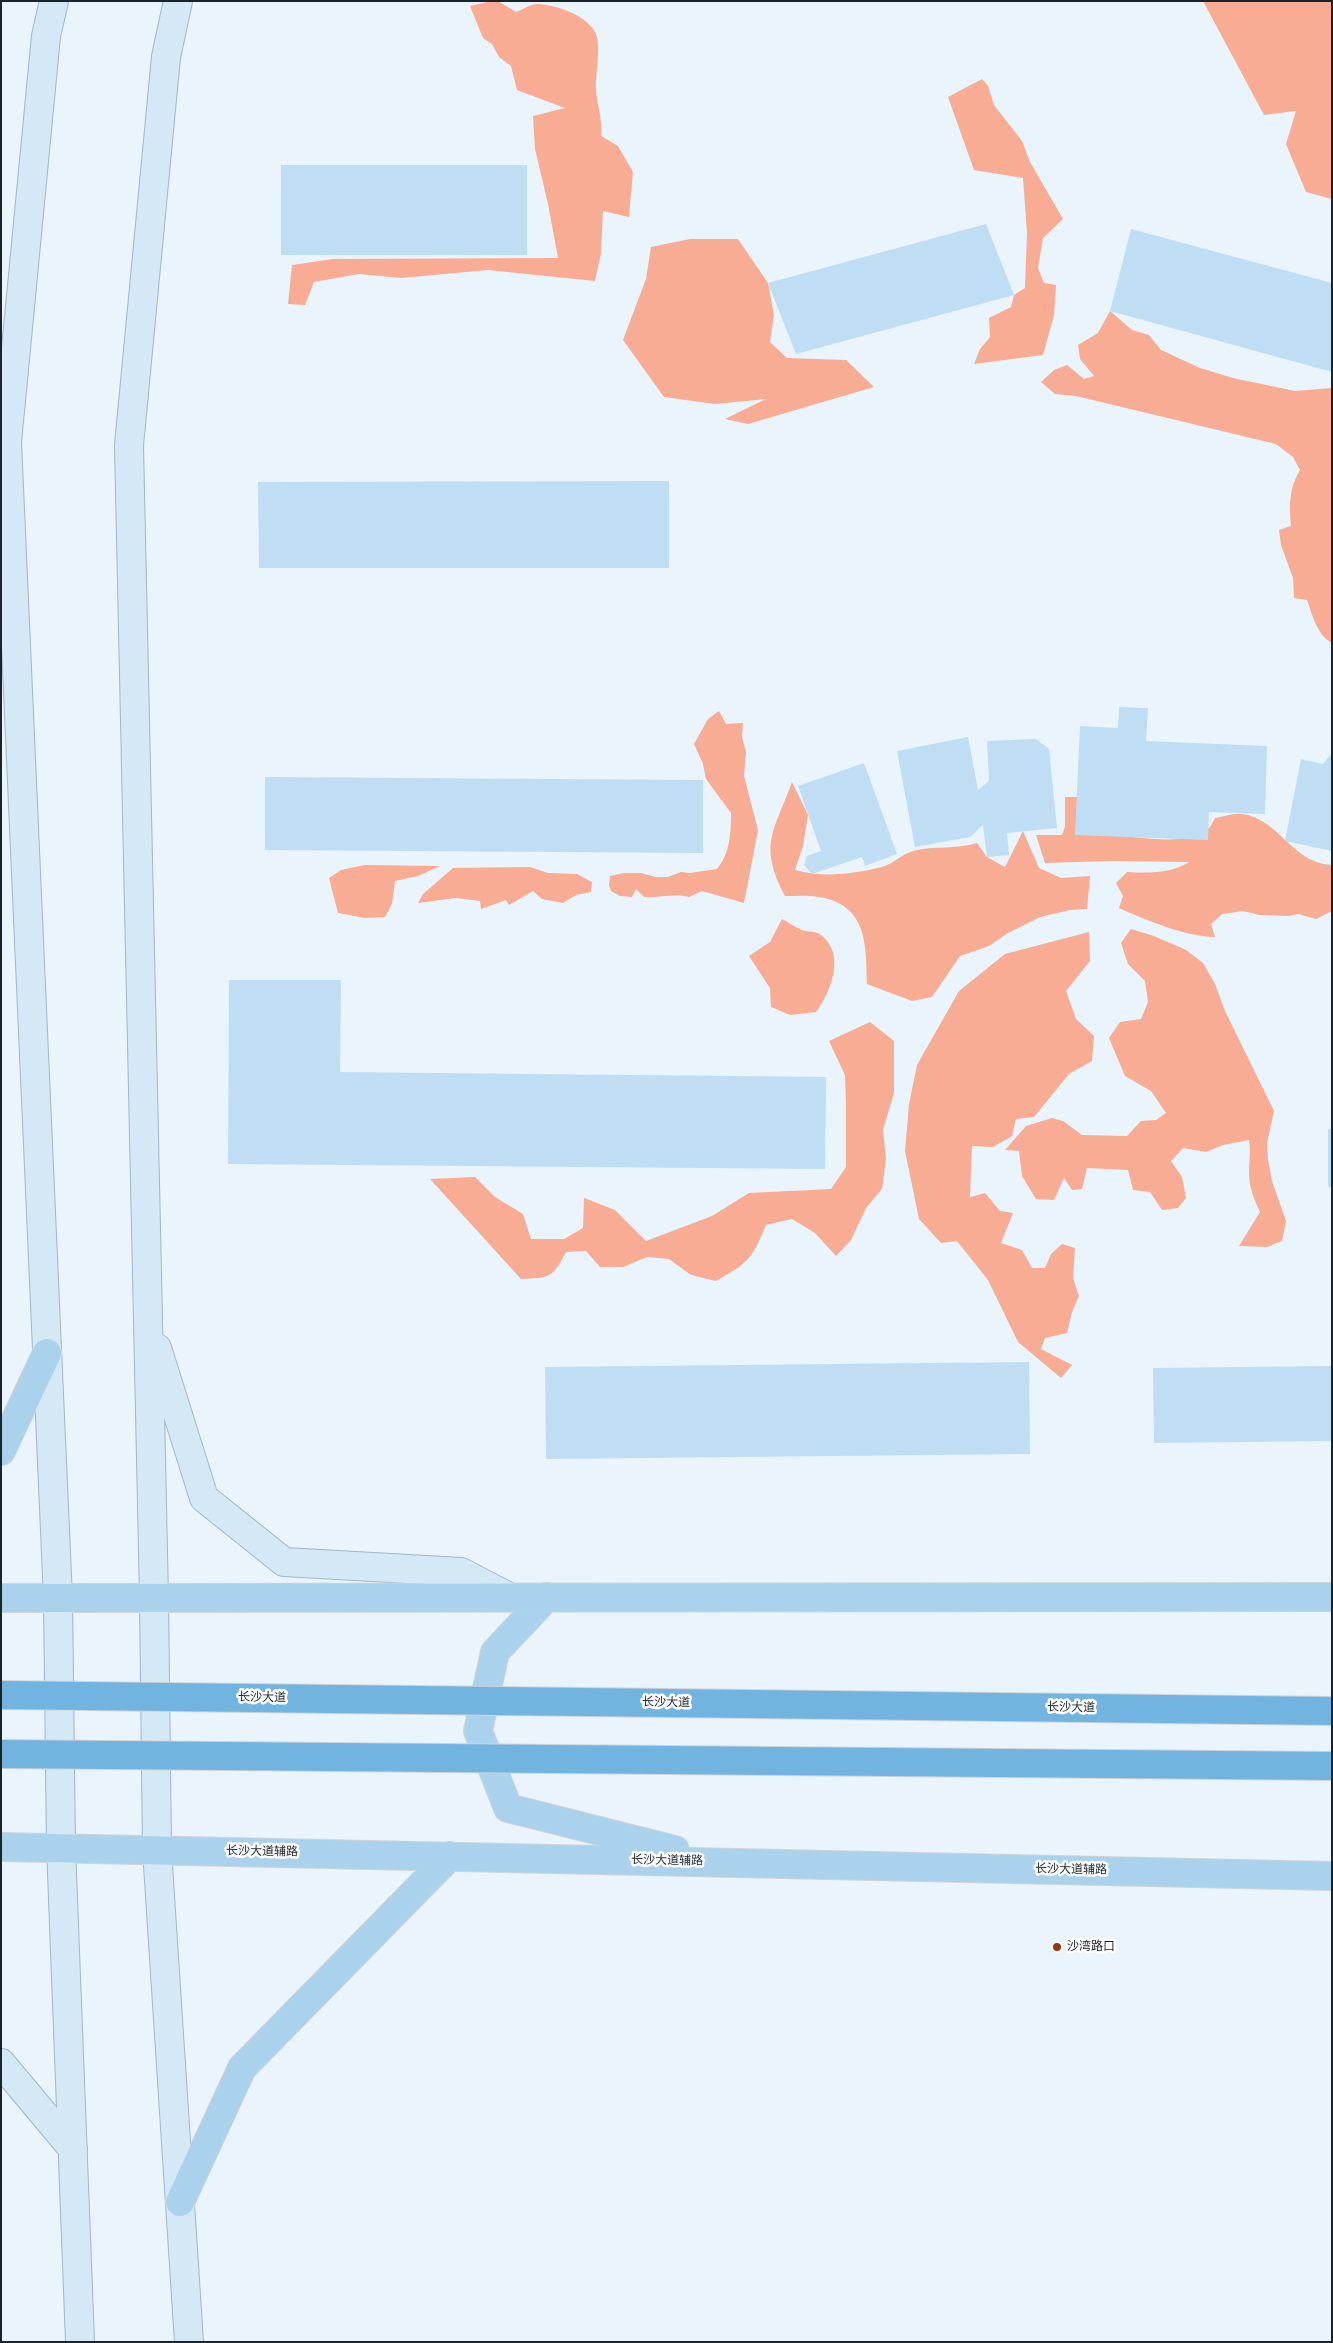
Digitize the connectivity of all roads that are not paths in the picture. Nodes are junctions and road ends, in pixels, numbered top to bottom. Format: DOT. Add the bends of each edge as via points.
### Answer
graph roads {
  1 [pos="54,1"];
  2 [pos="178,1"];
  3 [pos="148,1316"];
  4 [pos="47,1353"];
  5 [pos="1,1451"];
  6 [pos="154,1597"];
  7 [pos="510,1597"];
  8 [pos="547,1597"];
  9 [pos="1332,1597"];
  10 [pos="1,1598"];
  11 [pos="58,1598"];
  12 [pos="1,1695"];
  13 [pos="1332,1711"];
  14 [pos="1,1754"];
  15 [pos="1332,1766"];
  16 [pos="1,1847"];
  17 [pos="61,1848"];
  18 [pos="157,1850"];
  19 [pos="450,1856"];
  20 [pos="721,1862"];
  21 [pos="1332,1876"];
  22 [pos="1,2063"];
  23 [pos="73,2149"];
  24 [pos="180,2202"];
  25 [pos="80,2342"];
  26 [pos="189,2342"];
  1 -- 4 [label="main road" via="46,36 7,442"];
  2 -- 3 [label="main road" via="166,57 129,445"];
  3 -- 6 [label="main road"];
  3 -- 7 [label="main road" via="204,1498 284,1562 461,1572"];
  4 -- 5 [label="main road"];
  4 -- 11 [label="main road"];
  6 -- 7 [label="main road"];
  6 -- 11 [label="main road"];
  6 -- 18 [label="main road"];
  7 -- 8 [label="main road"];
  8 -- 9 [label="main road"];
  8 -- 20 [label="main road" via="495,1652 478,1732 508,1808"];
  10 -- 11 [label="main road"];
  11 -- 17 [label="main road"];
  12 -- 13 [label="highway, 长沙大道, bridge"];
  14 -- 15 [label="highway, bridge"];
  16 -- 17 [label="main road, 长沙大道辅路"];
  17 -- 18 [label="main road, 长沙大道辅路"];
  17 -- 23 [label="main road"];
  18 -- 19 [label="main road, 长沙大道辅路"];
  18 -- 24 [label="main road"];
  19 -- 20 [label="main road, 长沙大道辅路"];
  19 -- 24 [label="main road" via="242,2068"];
  20 -- 21 [label="main road, 长沙大道辅路"];
  22 -- 23 [label="main road"];
  23 -- 25 [label="main road"];
  24 -- 26 [label="main road"];
}
